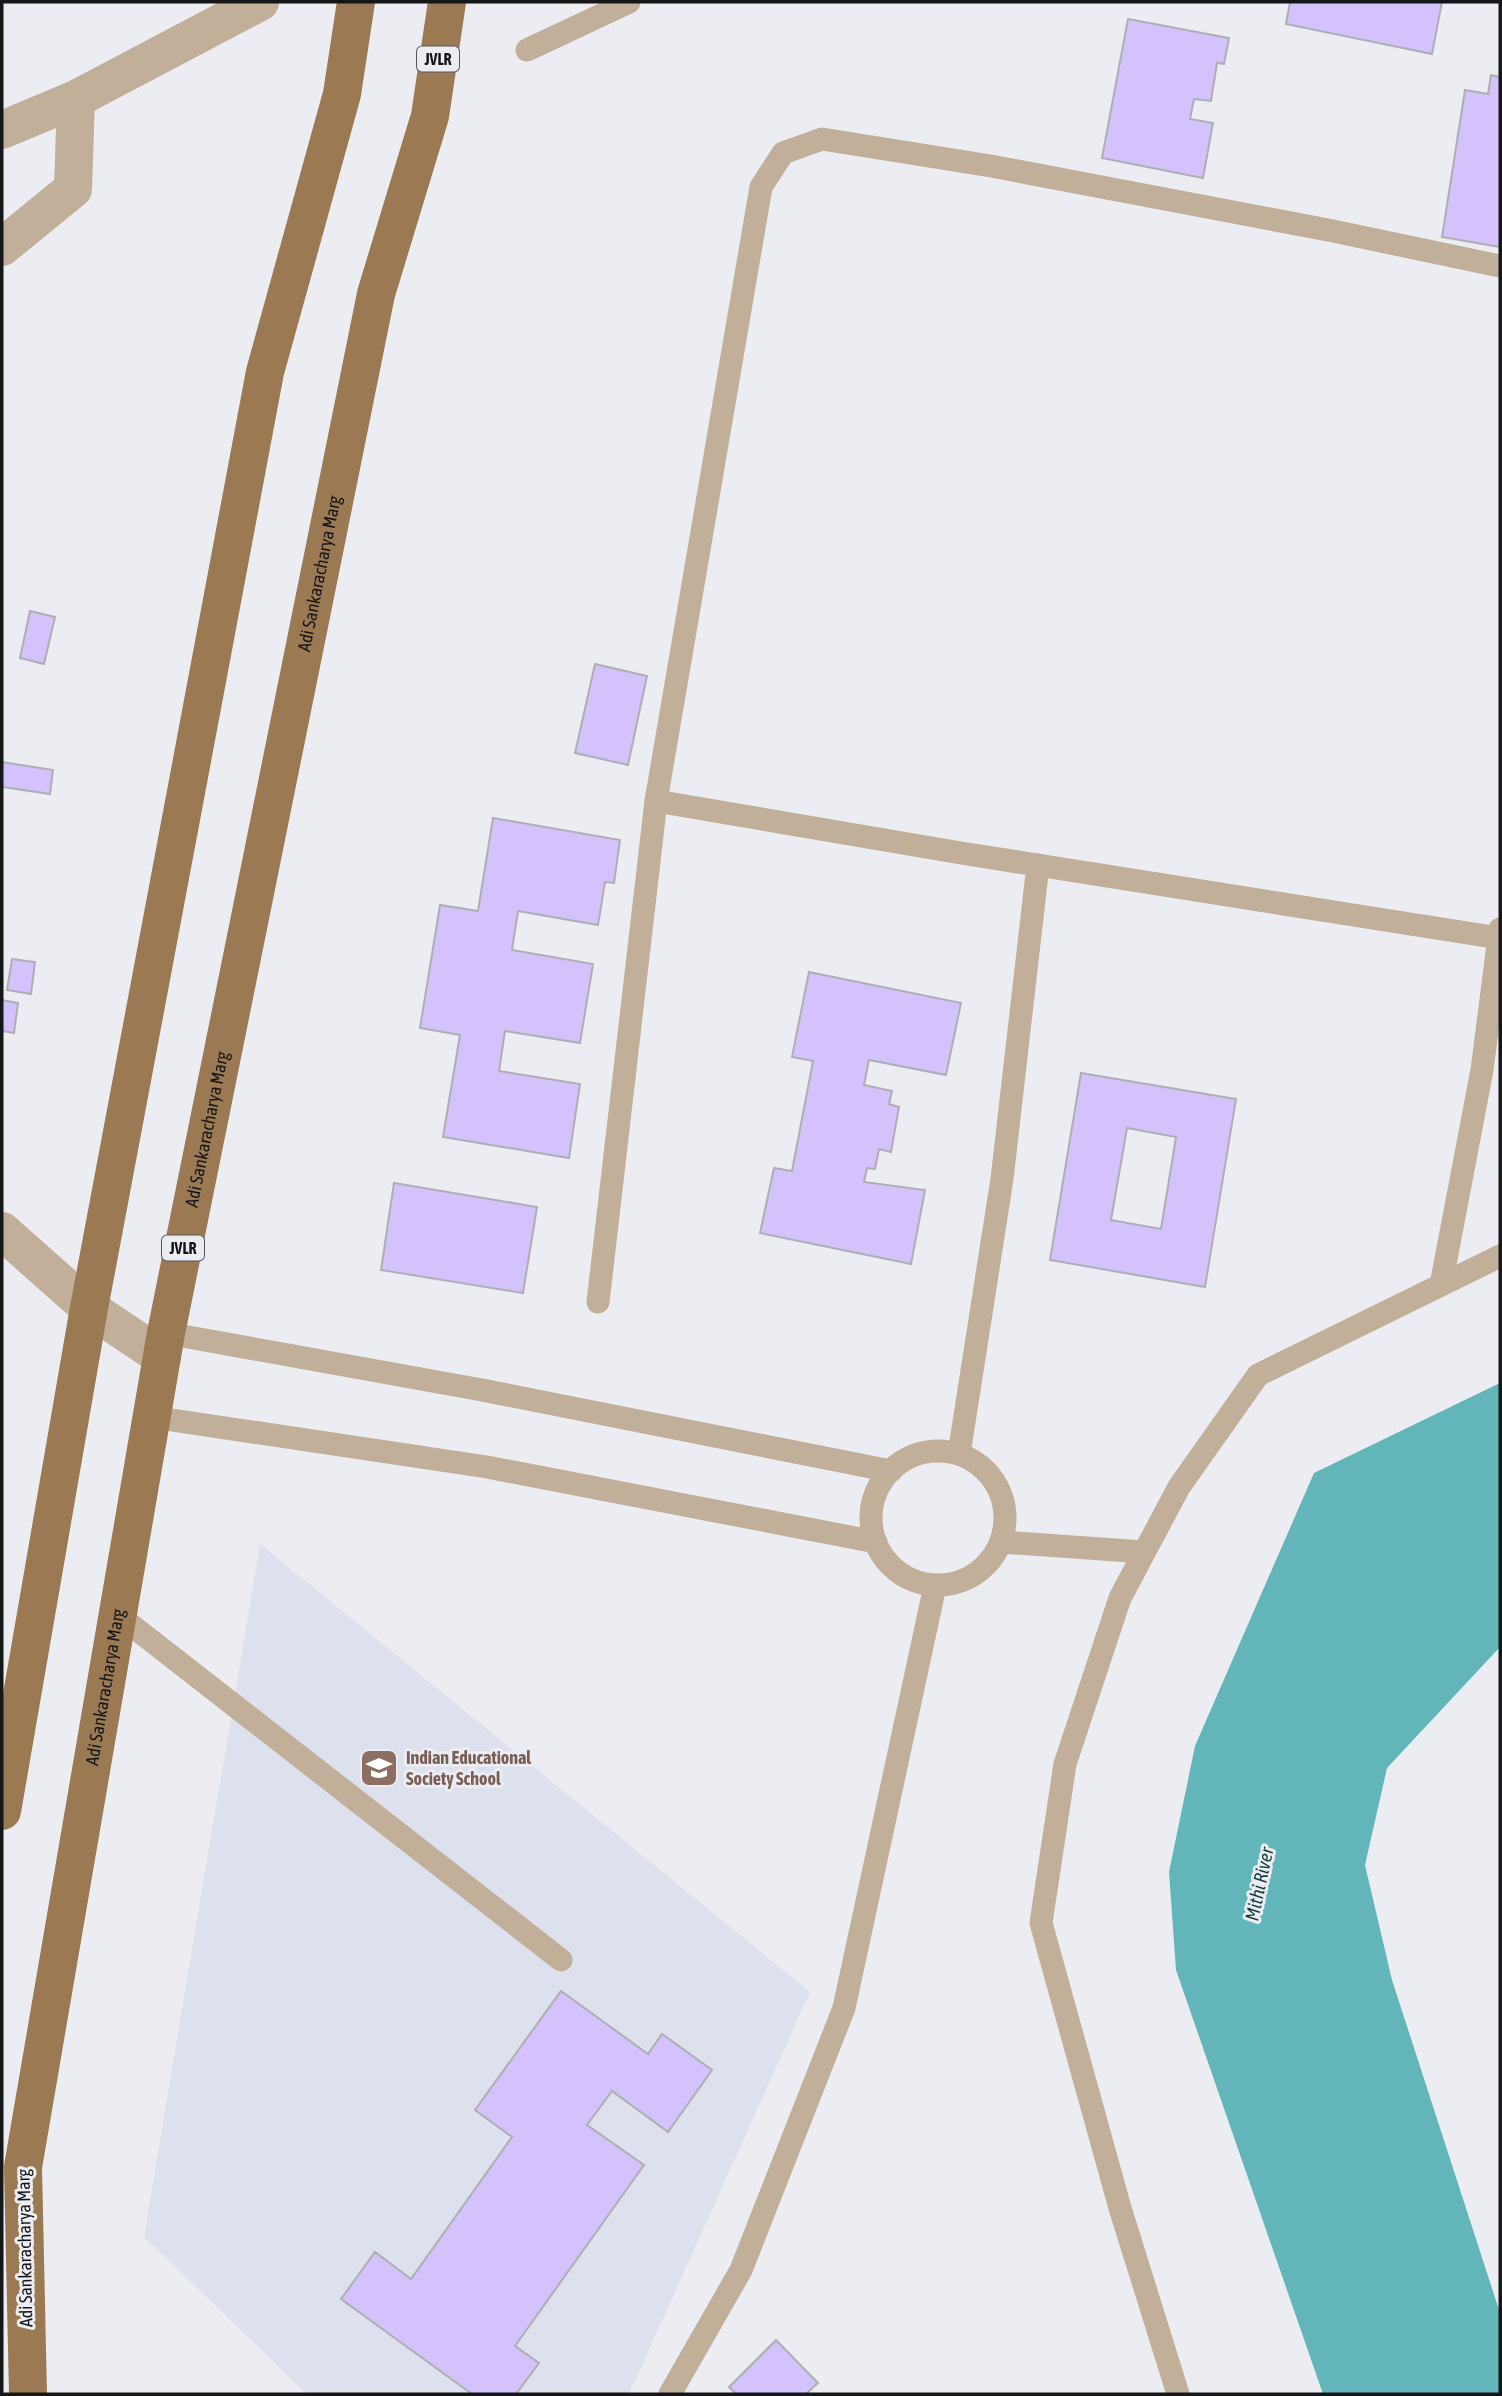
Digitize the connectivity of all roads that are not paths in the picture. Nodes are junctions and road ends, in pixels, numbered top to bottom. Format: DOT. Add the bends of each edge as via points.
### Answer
graph roads {
  1 [pos="260,2"];
  2 [pos="356,2"];
  3 [pos="447,2"];
  4 [pos="629,2"];
  5 [pos="527,50"];
  6 [pos="76,99"];
  7 [pos="2,131"];
  8 [pos="2,247"];
  9 [pos="1500,266"];
  10 [pos="656,801"];
  11 [pos="1038,865"];
  12 [pos="1500,933"];
  13 [pos="2,1230"];
  14 [pos="1500,1256"];
  15 [pos="1441,1285"];
  16 [pos="598,1302"];
  17 [pos="89,1308"];
  18 [pos="164,1345"];
  19 [pos="152,1417"];
  20 [pos="959,1454"];
  21 [pos="891,1471"];
  22 [pos="876,1542"];
  23 [pos="1001,1542"];
  24 [pos="1144,1552"];
  25 [pos="935,1586"];
  26 [pos="117,1614"];
  27 [pos="2,1811"];
  28 [pos="561,1960"];
  29 [pos="28,2394"];
  30 [pos="670,2394"];
  31 [pos="1178,2394"];
  1 -- 6 [label="street"];
  2 -- 17 [label="main road" via="342,94 265,372"];
  3 -- 18 [label="main road, Adi Sankaracharya Marg / JVLR" via="430,116 376,294"];
  4 -- 5 [label="lane"];
  6 -- 7 [label="street"];
  6 -- 8 [label="street" via="73,188"];
  9 -- 10 [label="lane" via="1019,171 822,139 783,153 761,187"];
  10 -- 11 [label="lane"];
  10 -- 16 [label="lane"];
  11 -- 12 [label="lane"];
  11 -- 20 [label="lane" via="1002,1179"];
  12 -- 15 [label="lane" via="1482,1069"];
  13 -- 17 [label="street"];
  14 -- 15 [label="lane"];
  15 -- 24 [label="lane" via="1258,1375 1179,1488"];
  17 -- 18 [label="street"];
  17 -- 27 [label="main road"];
  18 -- 19 [label="main road, Adi Sankaracharya Marg / JVLR"];
  18 -- 21 [label="lane" via="482,1390"];
  19 -- 22 [label="lane" via="487,1467"];
  19 -- 26 [label="main road, Adi Sankaracharya Marg / JVLR"];
  20 -- 21 [label="lane" via="922,1452"];
  20 -- 23 [label="lane" via="978,1464 993,1480 1005,1521"];
  21 -- 22 [label="lane" via="878,1486 872,1504"];
  22 -- 25 [label="lane" via="899,1573"];
  23 -- 24 [label="lane"];
  23 -- 25 [label="lane" via="976,1574"];
  24 -- 31 [label="lane" via="1120,1598 1065,1764 1041,1923"];
  25 -- 30 [label="lane" via="844,2008 741,2270"];
  26 -- 28 [label="lane"];
  26 -- 29 [label="main road, Adi Sankaracharya Marg / JVLR" via="23,2167"];
}
